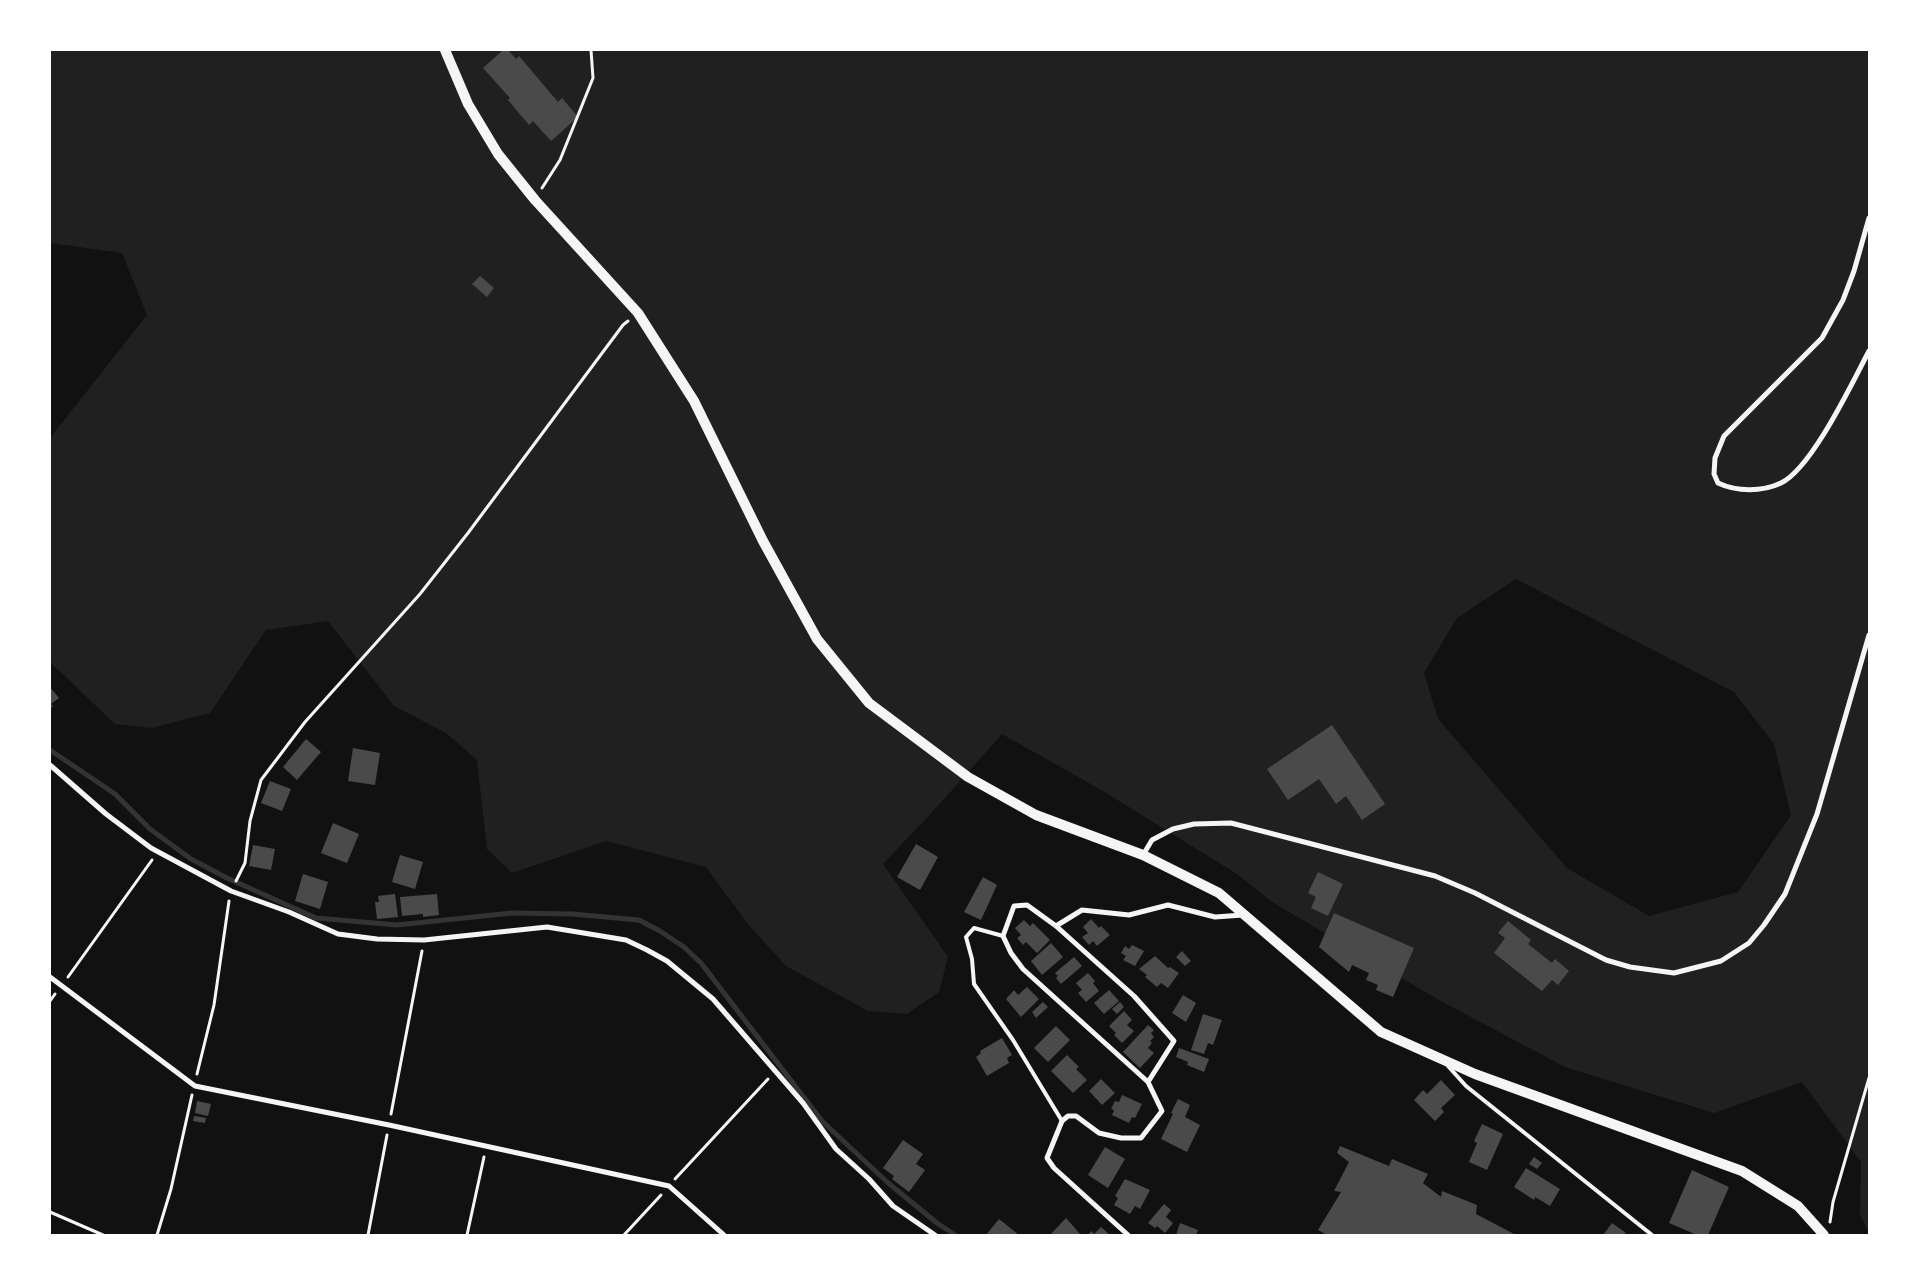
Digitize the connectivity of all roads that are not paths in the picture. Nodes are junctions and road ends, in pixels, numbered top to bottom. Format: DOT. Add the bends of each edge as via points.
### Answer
graph roads {
  1 [pos="445,50"];
  2 [pos="1869,218"];
  3 [pos="1869,351"];
  4 [pos="1869,636"];
  5 [pos="50,765"];
  6 [pos="1143,855"];
  7 [pos="1243,914"];
  8 [pos="1056,926"];
  9 [pos="1004,936"];
  10 [pos="50,977"];
  11 [pos="1441,1059"];
  12 [pos="1148,1082"];
  13 [pos="1062,1121"];
  14 [pos="1828,1232"];
  15 [pos="724,1235"];
  16 [pos="935,1235"];
  17 [pos="1128,1235"];
  18 [pos="1652,1235"];
  1 -- 6 [label="main road" via="468,104 498,154 535,200 638,313 694,401 763,541 817,639 869,702 968,777 1036,815"];
  2 -- 3 [label="street" via="1843,300 1822,338 1724,436 1714,458 1714,474 1718,483 1740,490 1759,488 1782,482 1802,465 1830,423"];
  4 -- 6 [label="street" via="1817,814 1785,894 1748,943 1720,961 1674,973 1630,968 1606,960 1435,876 1231,823 1194,824 1174,829 1152,840"];
  5 -- 16 [label="street" via="106,814 158,852 231,891 338,934 424,940 547,927 626,940 667,961 713,999 803,1103 836,1148 869,1178 893,1206"];
  6 -- 7 [label="main road" via="1218,893"];
  7 -- 8 [label="street" via="1215,917 1168,905 1129,915 1082,910"];
  7 -- 11 [label="main road" via="1381,1032"];
  8 -- 9 [label="street" via="1027,905 1014,906"];
  8 -- 12 [label="street" via="1134,996 1174,1041"];
  9 -- 12 [label="street" via="1022,969"];
  9 -- 13 [label="lane" via="974,928 966,936 974,984 1013,1040"];
  10 -- 15 [label="street" via="194,1086 669,1186"];
  11 -- 14 [label="main road" via="1742,1171 1798,1206"];
  11 -- 18 [label="lane" via="1466,1086"];
  12 -- 13 [label="street" via="1162,1111 1141,1138 1099,1133 1076,1116 1068,1116"];
  13 -- 17 [label="street" via="1047,1158"];
}
